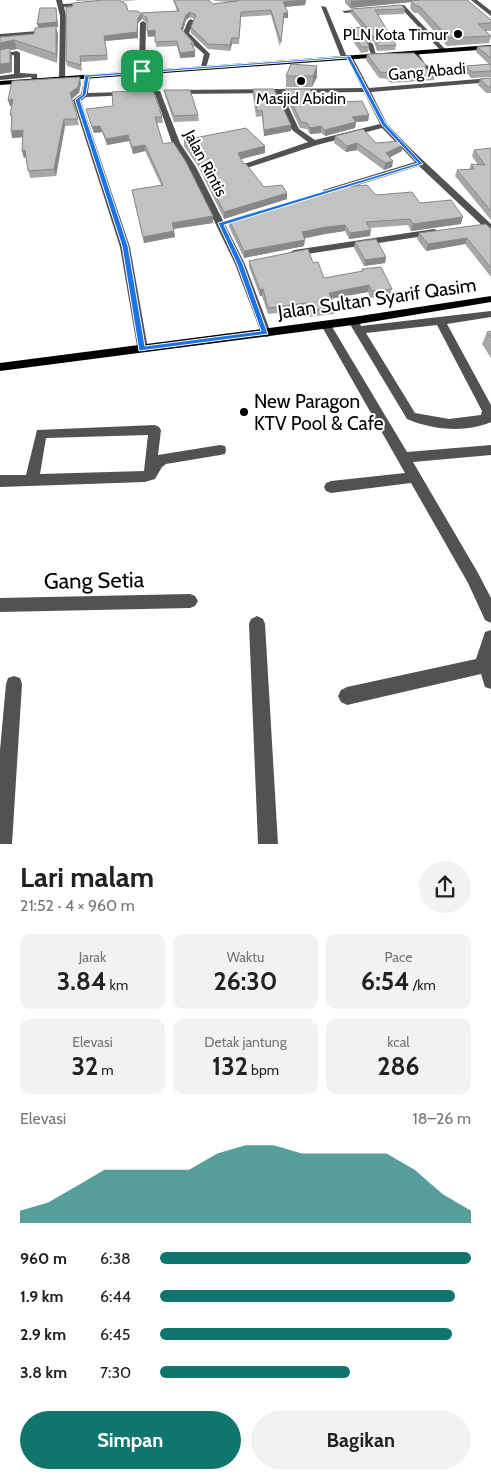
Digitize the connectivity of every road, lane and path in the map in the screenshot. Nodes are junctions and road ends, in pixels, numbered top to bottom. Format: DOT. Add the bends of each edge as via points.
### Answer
graph roads {
  1 [pos="135,0"];
  2 [pos="474,0"];
  3 [pos="60,3"];
  4 [pos="410,5"];
  5 [pos="402,6"];
  6 [pos="324,7"];
  7 [pos="345,11"];
  8 [pos="491,14"];
  9 [pos="191,21"];
  10 [pos="143,23"];
  11 [pos="62,31"];
  12 [pos="0,36"];
  13 [pos="370,44"];
  14 [pos="491,47"];
  15 [pos="443,50"];
  16 [pos="415,52"];
  17 [pos="374,54"];
  18 [pos="0,56"];
  19 [pos="346,57"];
  20 [pos="303,60"];
  21 [pos="204,67"];
  22 [pos="305,68"];
  23 [pos="142,71"];
  24 [pos="428,72"];
  25 [pos="86,76"];
  26 [pos="17,77"];
  27 [pos="0,78"];
  28 [pos="62,78"];
  29 [pos="35,80"];
  30 [pos="491,80"];
  31 [pos="0,82"];
  32 [pos="10,82"];
  33 [pos="0,90"];
  34 [pos="366,90"];
  35 [pos="158,92"];
  36 [pos="278,92"];
  37 [pos="84,95"];
  38 [pos="384,125"];
  39 [pos="314,143"];
  40 [pos="421,163"];
  41 [pos="247,166"];
  42 [pos="321,194"];
  43 [pos="485,227"];
  44 [pos="449,230"];
  45 [pos="281,256"];
  46 [pos="491,299"];
  47 [pos="491,314"];
  48 [pos="440,321"];
  49 [pos="326,325"];
  50 [pos="356,326"];
  51 [pos="266,333"];
  52 [pos="142,349"];
  53 [pos="0,367"];
  54 [pos="220,450"];
  55 [pos="491,450"];
  56 [pos="403,458"];
  57 [pos="150,475"];
  58 [pos="414,477"];
  59 [pos="32,480"];
  60 [pos="0,481"];
  61 [pos="331,487"];
  62 [pos="190,601"];
  63 [pos="0,605"];
  64 [pos="491,615"];
  65 [pos="257,624"];
  66 [pos="491,638"];
  67 [pos="487,660"];
  68 [pos="491,681"];
  69 [pos="14,684"];
  70 [pos="347,696"];
  71 [pos="2,844"];
  72 [pos="268,844"];
  1 -- 3 [label="street"];
  2 -- 8 [label="street"];
  3 -- 11 [label="street"];
  4 -- 5 [label="street"];
  5 -- 7 [label="street"];
  5 -- 15 [label="street"];
  6 -- 19 [label="street"];
  9 -- 21 [label="street" via="186,32 207,54"];
  10 -- 23 [label="street"];
  11 -- 12 [label="street"];
  11 -- 28 [label="street"];
  13 -- 17 [label="street"];
  14 -- 15 [label="main road"];
  15 -- 16 [label="main road"];
  16 -- 17 [label="main road"];
  16 -- 24 [label="street" via="422,65 431,70"];
  17 -- 19 [label="main road"];
  18 -- 26 [label="street" via="17,53"];
  19 -- 20 [label="main road"];
  19 -- 34 [label="street"];
  20 -- 21 [label="main road"];
  20 -- 22 [label="street"];
  21 -- 23 [label="main road"];
  23 -- 25 [label="main road"];
  25 -- 28 [label="main road"];
  25 -- 37 [label="street"];
  26 -- 27 [label="street"];
  26 -- 29 [label="street" via="32,74"];
  28 -- 29 [label="main road"];
  29 -- 32 [label="main road"];
  30 -- 34 [label="street, Gang Abadi"];
  31 -- 32 [label="main road"];
  32 -- 33 [label="main road"];
  34 -- 36 [label="street, Gang Abadi"];
  34 -- 38 [label="street"];
  35 -- 36 [label="street, Gang Abadi"];
  35 -- 37 [label="street"];
  35 -- 51 [label="street, Jalan Rintis" via="176,143 225,223 244,263"];
  36 -- 39 [label="street" via="296,130"];
  37 -- 52 [label="street" via="78,100 125,246"];
  38 -- 39 [label="street"];
  38 -- 40 [label="street"];
  39 -- 41 [label="street"];
  40 -- 42 [label="street"];
  40 -- 43 [label="street"];
  44 -- 45 [label="street"];
  46 -- 50 [label="main road, Jalan Sultan Syarif Qasim"];
  47 -- 48 [label="street"];
  48 -- 50 [label="street"];
  48 -- 50 [label="street" via="488,411 482,421 425,422 412,416"];
  49 -- 50 [label="main road, Jalan Sultan Syarif Qasim"];
  49 -- 51 [label="main road, Jalan Sultan Syarif Qasim"];
  49 -- 56 [label="street"];
  51 -- 52 [label="main road, Jalan Sultan Syarif Qasim"];
  52 -- 53 [label="main road, Jalan Sultan Syarif Qasim"];
  54 -- 57 [label="street" via="163,459"];
  55 -- 56 [label="street"];
  56 -- 58 [label="street"];
  57 -- 59 [label="street"];
  57 -- 59 [label="street" via="155,430 41,433"];
  58 -- 61 [label="street"];
  58 -- 64 [label="street"];
  59 -- 60 [label="street"];
  62 -- 63 [label="street, Gang Setia"];
  65 -- 72 [label="street"];
  66 -- 67 [label="street"];
  67 -- 68 [label="street"];
  67 -- 70 [label="street"];
  69 -- 71 [label="street"];
}
